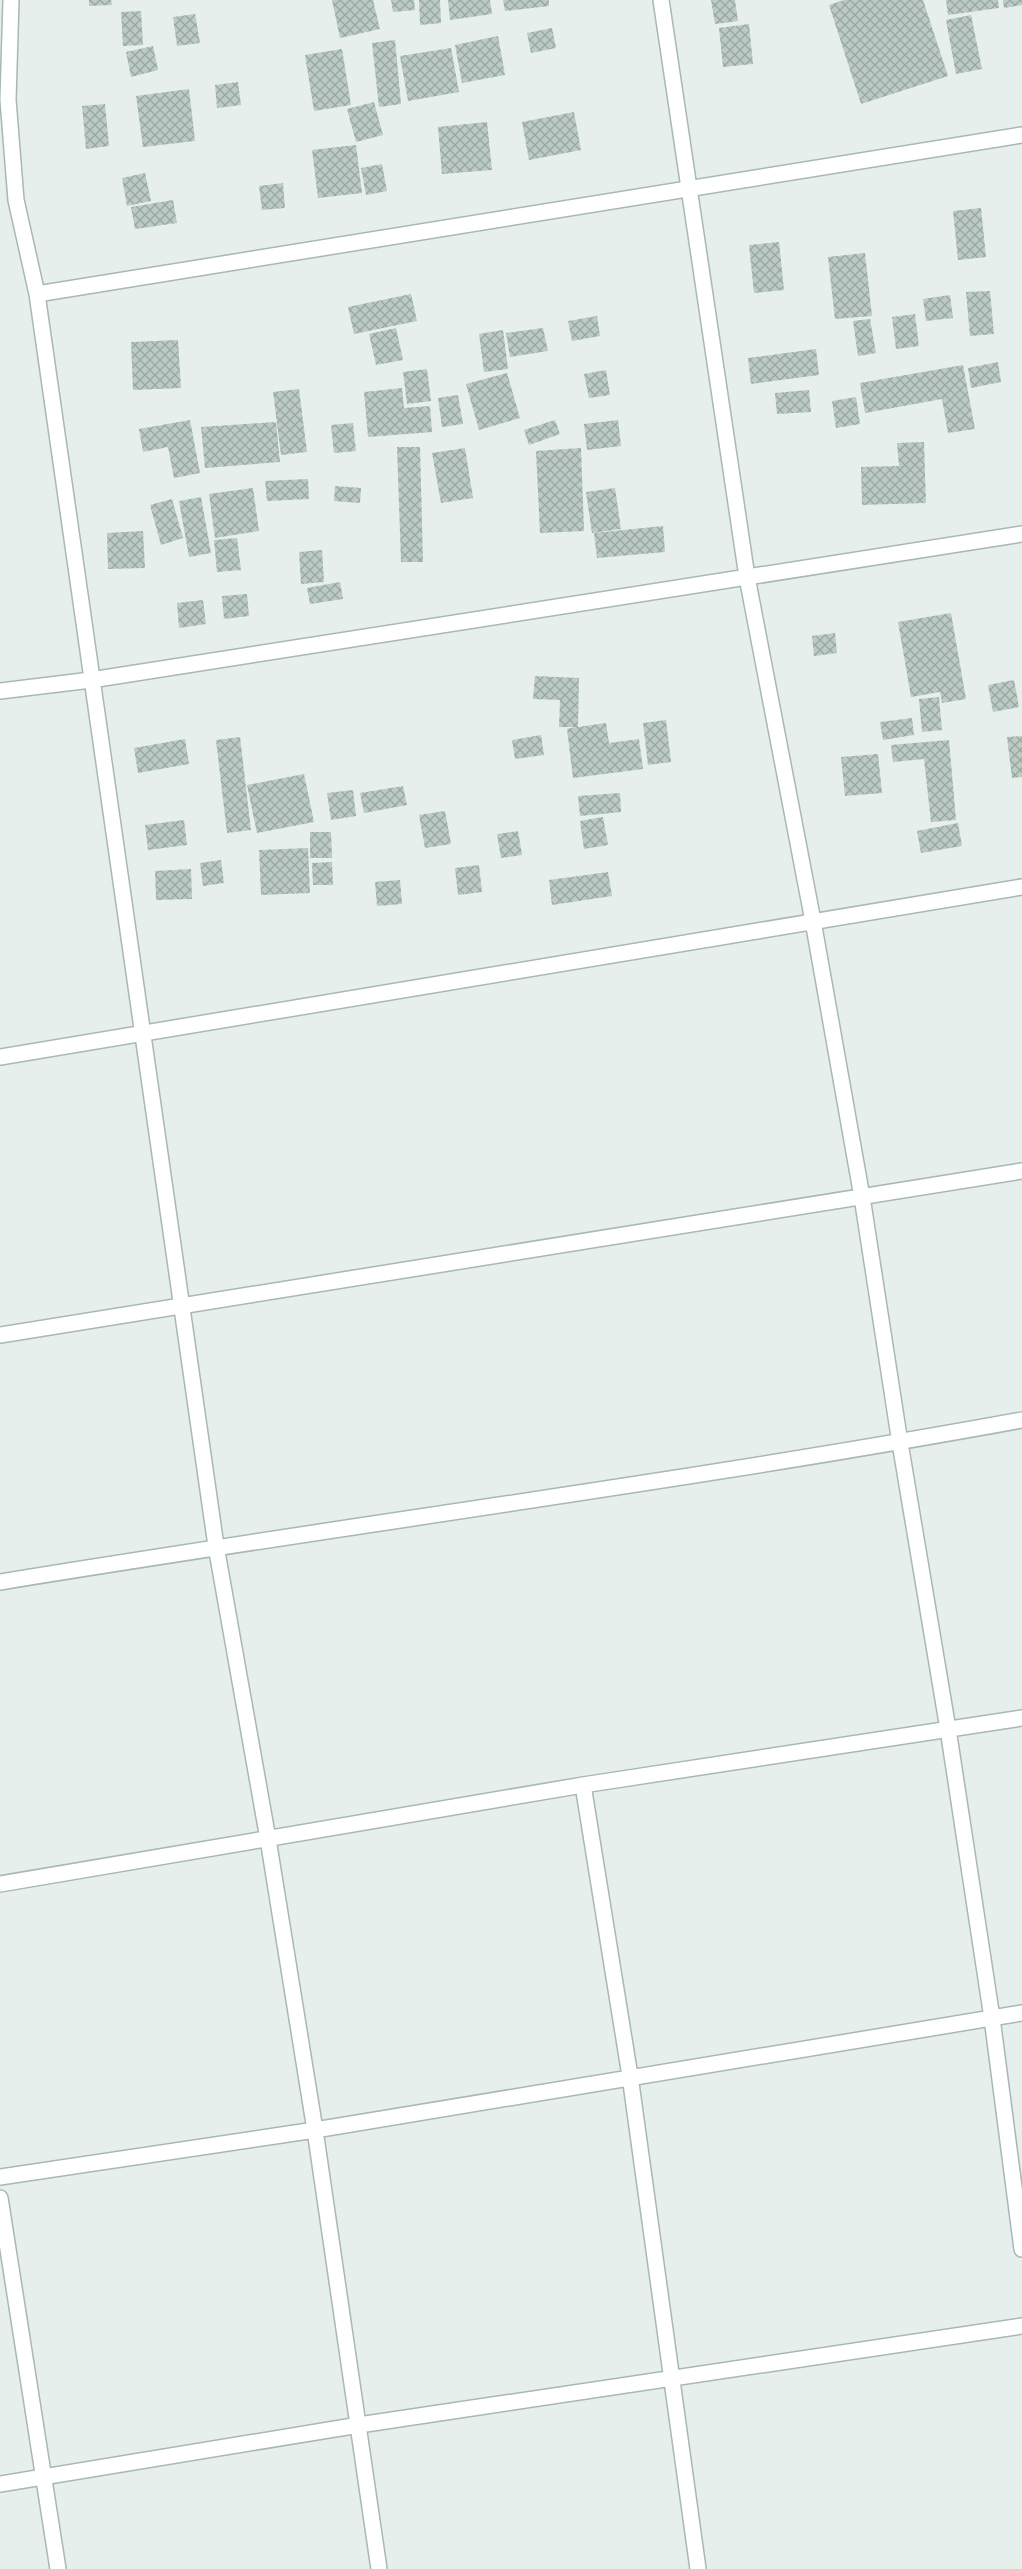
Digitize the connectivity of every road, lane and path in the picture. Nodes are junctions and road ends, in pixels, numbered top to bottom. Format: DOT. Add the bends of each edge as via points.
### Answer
graph roads {
  1 [pos="12,0"];
  2 [pos="661,0"];
  3 [pos="1022,135"];
  4 [pos="689,190"];
  5 [pos="37,294"];
  6 [pos="1022,534"];
  7 [pos="747,577"];
  8 [pos="91,680"];
  9 [pos="0,691"];
  10 [pos="1022,887"];
  11 [pos="813,921"];
  12 [pos="143,1034"];
  13 [pos="0,1057"];
  14 [pos="1022,1171"];
  15 [pos="862,1197"];
  16 [pos="181,1306"];
  17 [pos="0,1335"];
  18 [pos="1022,1420"];
  19 [pos="900,1443"];
  20 [pos="216,1546"];
  21 [pos="0,1582"];
  22 [pos="1022,1718"];
  23 [pos="948,1729"];
  24 [pos="583,1785"];
  25 [pos="268,1839"];
  26 [pos="0,1884"];
  27 [pos="1022,2013"];
  28 [pos="992,2018"];
  29 [pos="630,2076"];
  30 [pos="315,2130"];
  31 [pos="0,2177"];
  32 [pos="0,2198"];
  33 [pos="1022,2249"];
  34 [pos="1022,2326"];
  35 [pos="672,2377"];
  36 [pos="359,2425"];
  37 [pos="44,2477"];
  38 [pos="0,2484"];
  39 [pos="58,2569"];
  40 [pos="380,2569"];
  41 [pos="698,2569"];
  1 -- 5 [label="street" via="8,100 16,200"];
  2 -- 4 [label="street"];
  3 -- 4 [label="street"];
  4 -- 5 [label="street"];
  4 -- 7 [label="street"];
  5 -- 8 [label="street"];
  6 -- 7 [label="street"];
  7 -- 8 [label="street"];
  7 -- 11 [label="street"];
  8 -- 9 [label="street"];
  8 -- 12 [label="street"];
  10 -- 11 [label="street"];
  11 -- 12 [label="street"];
  11 -- 15 [label="street"];
  12 -- 13 [label="street"];
  12 -- 16 [label="street"];
  14 -- 15 [label="street"];
  15 -- 16 [label="street"];
  15 -- 19 [label="street"];
  16 -- 17 [label="street"];
  16 -- 20 [label="street"];
  18 -- 19 [label="street"];
  19 -- 20 [label="street"];
  19 -- 23 [label="street"];
  20 -- 21 [label="street"];
  20 -- 25 [label="street"];
  22 -- 23 [label="street"];
  23 -- 24 [label="street"];
  23 -- 28 [label="street"];
  24 -- 25 [label="street"];
  24 -- 29 [label="street"];
  25 -- 26 [label="street"];
  25 -- 30 [label="street"];
  27 -- 28 [label="street"];
  28 -- 29 [label="street"];
  28 -- 33 [label="street"];
  29 -- 30 [label="street"];
  29 -- 35 [label="street"];
  30 -- 31 [label="street"];
  30 -- 36 [label="street"];
  32 -- 37 [label="street"];
  34 -- 35 [label="street"];
  35 -- 36 [label="street"];
  35 -- 41 [label="street"];
  36 -- 37 [label="street"];
  36 -- 40 [label="street"];
  37 -- 38 [label="street"];
  37 -- 39 [label="street"];
}
